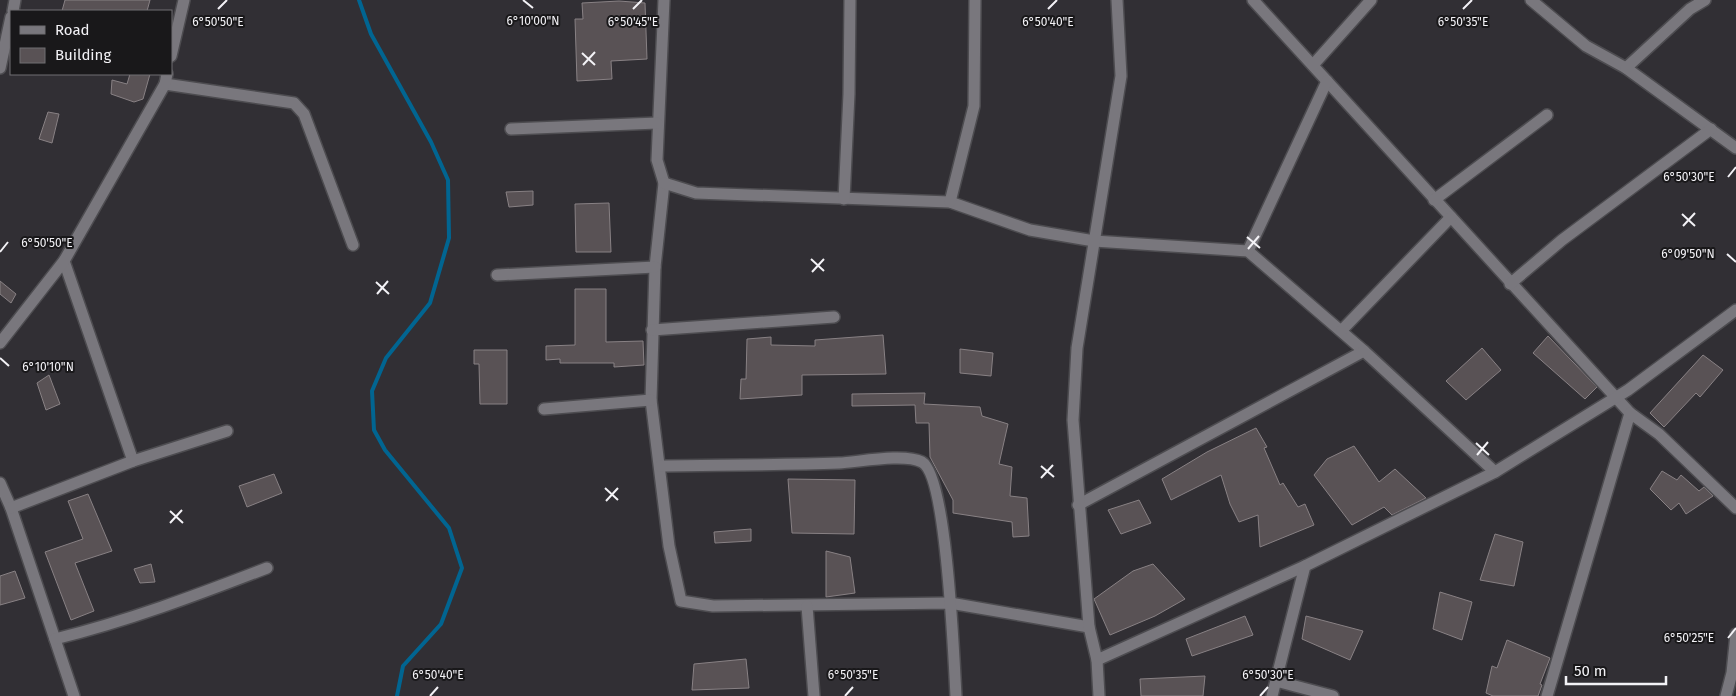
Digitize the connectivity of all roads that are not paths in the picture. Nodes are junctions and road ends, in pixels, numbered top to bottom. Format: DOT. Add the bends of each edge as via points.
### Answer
graph roads {
  1 [pos="184,0"];
  2 [pos="664,0"];
  3 [pos="850,0"];
  4 [pos="975,0"];
  5 [pos="1117,0"];
  6 [pos="1253,0"];
  7 [pos="1371,0"];
  8 [pos="1531,0"];
  9 [pos="1705,0"];
  10 [pos="10,22"];
  11 [pos="172,52"];
  12 [pos="1313,65"];
  13 [pos="0,68"];
  14 [pos="1626,68"];
  15 [pos="166,79"];
  16 [pos="1327,81"];
  17 [pos="1547,115"];
  18 [pos="657,123"];
  19 [pos="511,129"];
  20 [pos="1711,129"];
  21 [pos="1736,148"];
  22 [pos="664,183"];
  23 [pos="844,199"];
  24 [pos="1434,200"];
  25 [pos="950,202"];
  26 [pos="1451,217"];
  27 [pos="1094,241"];
  28 [pos="353,245"];
  29 [pos="1248,251"];
  30 [pos="64,261"];
  31 [pos="655,267"];
  32 [pos="497,276"];
  33 [pos="1510,284"];
  34 [pos="1736,310"];
  35 [pos="834,317"];
  36 [pos="652,330"];
  37 [pos="1342,330"];
  38 [pos="0,343"];
  39 [pos="1364,351"];
  40 [pos="1617,397"];
  41 [pos="651,400"];
  42 [pos="544,409"];
  43 [pos="1630,413"];
  44 [pos="227,432"];
  45 [pos="133,461"];
  46 [pos="660,466"];
  47 [pos="1495,472"];
  48 [pos="0,483"];
  49 [pos="1078,505"];
  50 [pos="11,508"];
  51 [pos="1736,508"];
  52 [pos="1305,566"];
  53 [pos="267,568"];
  54 [pos="950,603"];
  55 [pos="807,606"];
  56 [pos="1089,628"];
  57 [pos="1736,634"];
  58 [pos="55,639"];
  59 [pos="1097,660"];
  60 [pos="1734,673"];
  61 [pos="1276,681"];
  62 [pos="74,696"];
  63 [pos="814,696"];
  64 [pos="956,696"];
  65 [pos="1099,696"];
  66 [pos="1272,696"];
  67 [pos="1333,696"];
  68 [pos="1547,696"];
  69 [pos="1726,696"];
  1 -- 11 [label="street"];
  2 -- 18 [label="street"];
  3 -- 23 [label="street"];
  4 -- 25 [label="street" via="974,106"];
  5 -- 27 [label="street" via="1121,76"];
  6 -- 12 [label="street"];
  7 -- 12 [label="street"];
  8 -- 14 [label="street" via="1586,46"];
  9 -- 14 [label="street" via="1690,9"];
  10 -- 13 [label="street"];
  12 -- 16 [label="street"];
  14 -- 20 [label="street"];
  15 -- 28 [label="street" via="294,103 304,114"];
  15 -- 30 [label="street"];
  16 -- 24 [label="street"];
  16 -- 29 [label="street"];
  17 -- 24 [label="street"];
  18 -- 19 [label="street"];
  18 -- 22 [label="street" via="657,160"];
  20 -- 21 [label="street"];
  20 -- 33 [label="street" via="1562,240"];
  22 -- 23 [label="street" via="696,193"];
  22 -- 31 [label="street"];
  23 -- 25 [label="street"];
  24 -- 26 [label="street"];
  25 -- 27 [label="street" via="1030,230"];
  26 -- 33 [label="street"];
  26 -- 37 [label="street"];
  27 -- 29 [label="street"];
  27 -- 49 [label="street" via="1077,348 1073,420"];
  29 -- 37 [label="street"];
  30 -- 38 [label="street"];
  30 -- 45 [label="street"];
  31 -- 32 [label="street"];
  31 -- 36 [label="street"];
  33 -- 40 [label="street"];
  34 -- 40 [label="street"];
  35 -- 36 [label="street"];
  36 -- 41 [label="street"];
  37 -- 39 [label="street"];
  39 -- 47 [label="street"];
  39 -- 49 [label="street"];
  40 -- 43 [label="street"];
  40 -- 47 [label="street"];
  41 -- 42 [label="street"];
  41 -- 46 [label="street"];
  43 -- 51 [label="street" via="1659,434"];
  43 -- 68 [label="street"];
  44 -- 45 [label="street"];
  45 -- 50 [label="street"];
  46 -- 54 [label="street" via="905,459 922,462 930,472 943,526"];
  46 -- 55 [label="street" via="668,546 681,601 713,606"];
  47 -- 52 [label="street"];
  48 -- 50 [label="street"];
  49 -- 56 [label="street"];
  50 -- 58 [label="street"];
  52 -- 59 [label="street"];
  52 -- 61 [label="street"];
  53 -- 58 [label="street" via="118,623"];
  54 -- 55 [label="street"];
  54 -- 56 [label="street"];
  54 -- 64 [label="street"];
  55 -- 63 [label="street"];
  56 -- 59 [label="street"];
  57 -- 60 [label="street"];
  58 -- 62 [label="street"];
  59 -- 65 [label="street"];
  60 -- 69 [label="street"];
  61 -- 66 [label="street"];
  61 -- 67 [label="street"];
}
